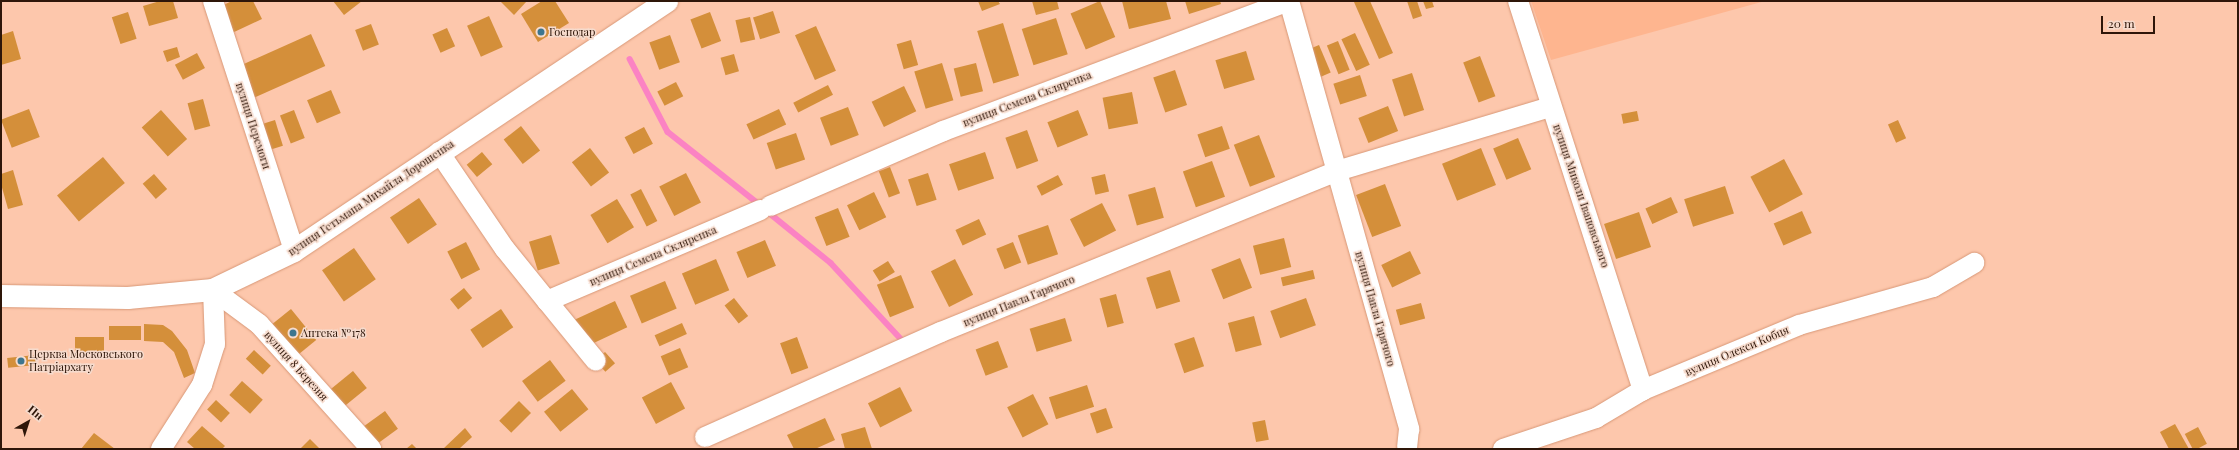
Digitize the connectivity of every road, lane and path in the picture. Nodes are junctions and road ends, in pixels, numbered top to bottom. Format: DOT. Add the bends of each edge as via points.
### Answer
graph roads {
  1 [pos="213,1"];
  2 [pos="667,1"];
  3 [pos="1288,1"];
  4 [pos="1518,1"];
  5 [pos="1551,107"];
  6 [pos="439,152"];
  7 [pos="1337,171"];
  8 [pos="294,251"];
  9 [pos="1974,263"];
  10 [pos="213,290"];
  11 [pos="2,294"];
  12 [pos="547,301"];
  13 [pos="596,361"];
  14 [pos="1643,390"];
  15 [pos="705,437"];
  16 [pos="1406,448"];
  17 [pos="161,449"];
  18 [pos="371,449"];
  19 [pos="1503,449"];
  1 -- 8 [label="street, вулиця Перемоги"];
  2 -- 6 [label="street, вулиця Гетьмана Михайла Дорошенка"];
  3 -- 7 [label="street, вулиця Павла Гарячого"];
  3 -- 12 [label="street, вулиця Семена Скляренка" via="943,131"];
  4 -- 5 [label="street, вулиця Миколи Івановського"];
  5 -- 7 [label="street, вулиця Павла Гарячого"];
  5 -- 14 [label="street, вулиця Миколи Івановського" via="1615,297"];
  6 -- 8 [label="street, вулиця Гетьмана Михайла Дорошенка"];
  6 -- 12 [label="street" via="505,249"];
  7 -- 15 [label="street, вулиця Павла Гарячого" via="941,332"];
  7 -- 16 [label="street, вулиця Павла Гарячого" via="1409,429"];
  8 -- 10 [label="street, вулиця Гетьмана Михайла Дорошенка"];
  9 -- 14 [label="street, вулиця Олекси Кобця" via="1932,287 1799,325"];
  10 -- 11 [label="street" via="128,298"];
  10 -- 17 [label="street" via="215,344 202,385"];
  10 -- 18 [label="street, вулиця 8 Березня" via="259,324"];
  12 -- 13 [label="street"];
  14 -- 19 [label="street, вулиця Олекси Кобця" via="1596,418"];
}
